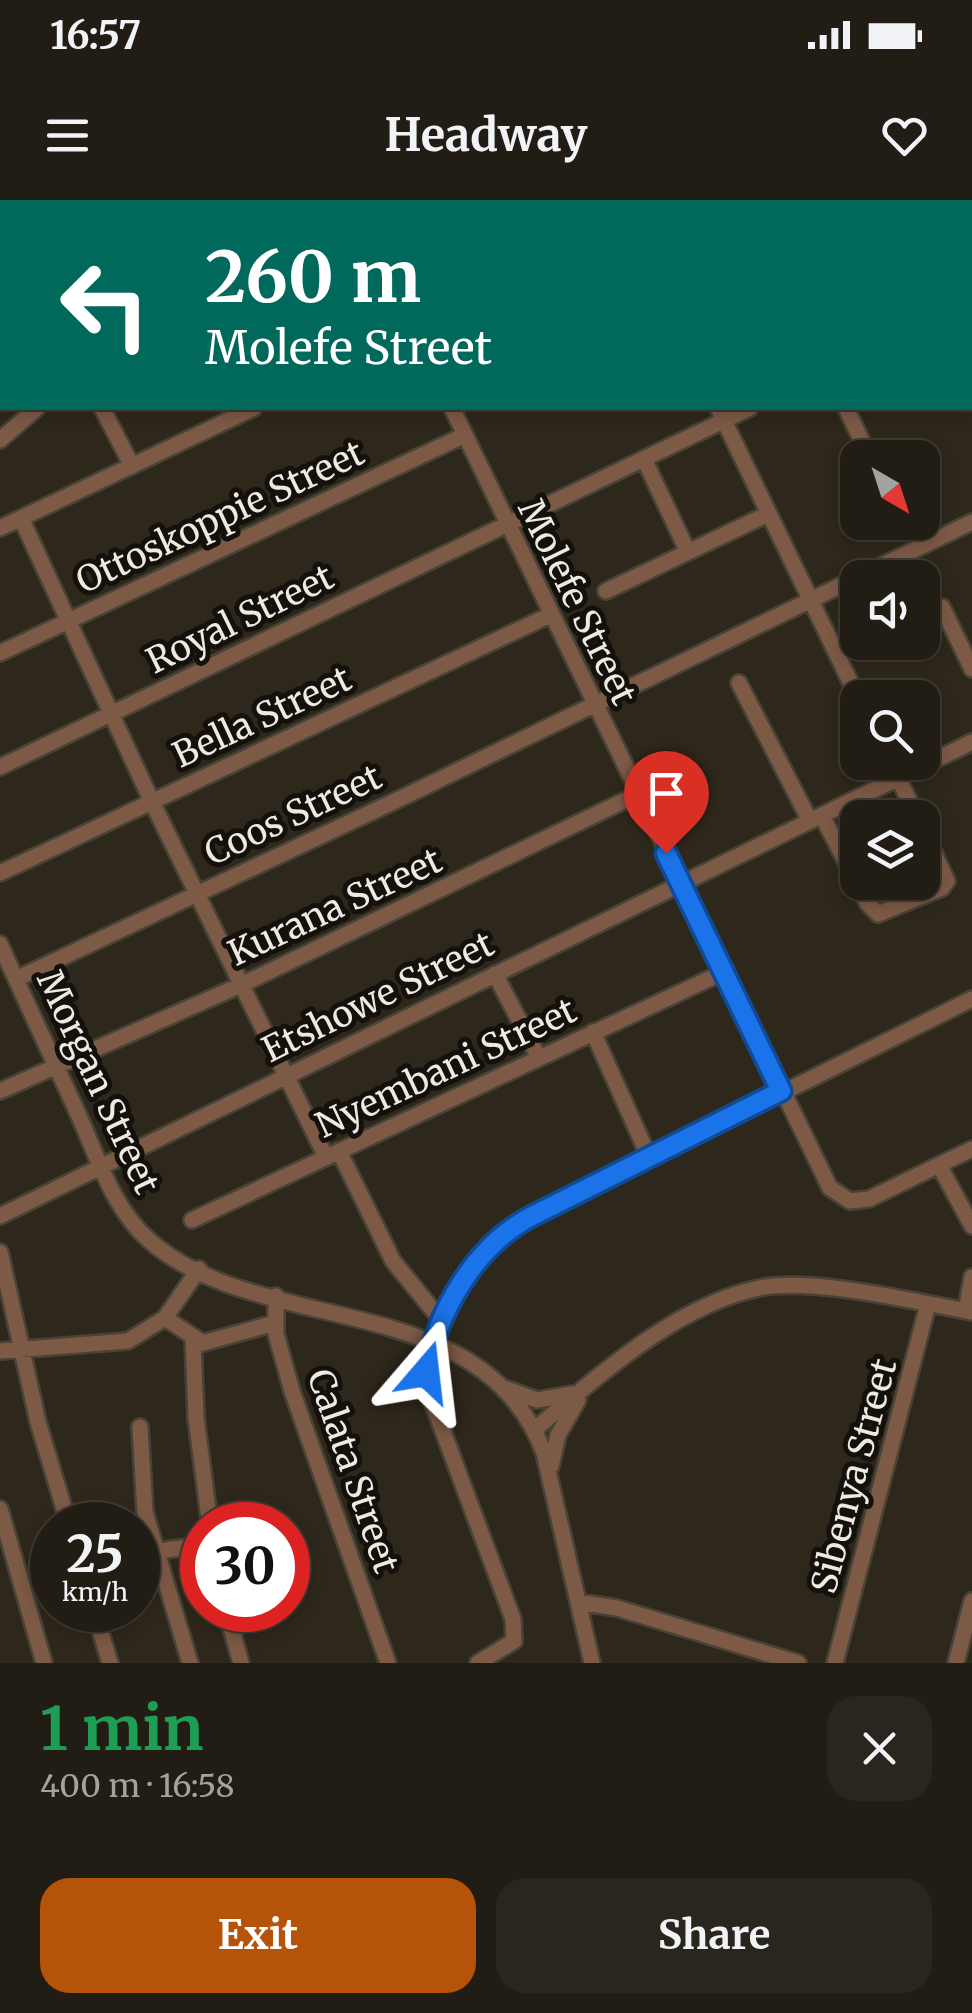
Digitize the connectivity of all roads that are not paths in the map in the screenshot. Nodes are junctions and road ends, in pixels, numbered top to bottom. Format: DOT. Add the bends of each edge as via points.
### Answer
graph roads {
  1 [pos="35,410"];
  2 [pos="103,410"];
  3 [pos="250,410"];
  4 [pos="453,410"];
  5 [pos="847,410"];
  6 [pos="721,414"];
  7 [pos="465,436"];
  8 [pos="0,440"];
  9 [pos="861,440"];
  10 [pos="644,458"];
  11 [pos="132,466"];
  12 [pos="768,514"];
  13 [pos="21,518"];
  14 [pos="972,522"];
  15 [pos="507,524"];
  16 [pos="0,528"];
  17 [pos="688,552"];
  18 [pos="606,591"];
  19 [pos="810,599"];
  20 [pos="942,606"];
  21 [pos="550,616"];
  22 [pos="66,622"];
  23 [pos="0,653"];
  24 [pos="972,669"];
  25 [pos="849,680"];
  26 [pos="739,683"];
  27 [pos="594,704"];
  28 [pos="110,715"];
  29 [pos="972,742"];
  30 [pos="940,758"];
  31 [pos="0,767"];
  32 [pos="894,780"];
  33 [pos="636,795"];
  34 [pos="152,802"];
  35 [pos="816,818"];
  36 [pos="840,858"];
  37 [pos="940,866"];
  38 [pos="0,873"];
  39 [pos="681,882"];
  40 [pos="940,889"];
  41 [pos="196,893"];
  42 [pos="866,900"];
  43 [pos="912,900"];
  44 [pos="0,944"];
  45 [pos="726,971"];
  46 [pos="495,974"];
  47 [pos="16,979"];
  48 [pos="241,985"];
  49 [pos="972,999"];
  50 [pos="592,1032"];
  51 [pos="539,1058"];
  52 [pos="57,1068"];
  53 [pos="284,1077"];
  54 [pos="0,1091"];
  55 [pos="781,1091"];
  56 [pos="972,1149"];
  57 [pos="332,1154"];
  58 [pos="649,1158"];
  59 [pos="101,1164"];
  60 [pos="939,1165"];
  61 [pos="0,1216"];
  62 [pos="192,1220"];
  63 [pos="972,1226"];
  64 [pos="0,1252"];
  65 [pos="198,1269"];
  66 [pos="972,1277"];
  67 [pos="276,1296"];
  68 [pos="928,1304"];
  69 [pos="969,1312"];
  70 [pos="165,1318"];
  71 [pos="441,1320"];
  72 [pos="275,1323"];
  73 [pos="193,1340"];
  74 [pos="435,1342"];
  75 [pos="22,1346"];
  76 [pos="0,1351"];
  77 [pos="495,1384"];
  78 [pos="584,1391"];
  79 [pos="140,1427"];
  80 [pos="534,1430"];
  81 [pos="550,1479"];
  82 [pos="62,1502"];
  83 [pos="144,1502"];
  84 [pos="207,1502"];
  85 [pos="0,1509"];
  86 [pos="160,1565"];
  87 [pos="578,1602"];
  88 [pos="972,1602"];
  89 [pos="101,1632"];
  90 [pos="232,1632"];
  91 [pos="44,1663"];
  92 [pos="110,1663"];
  93 [pos="190,1663"];
  94 [pos="240,1663"];
  95 [pos="388,1663"];
  96 [pos="478,1663"];
  97 [pos="592,1663"];
  98 [pos="798,1663"];
  99 [pos="836,1663"];
  100 [pos="956,1663"];
  1 -- 8 [label="street"];
  2 -- 11 [label="street"];
  3 -- 11 [label="street"];
  4 -- 7 [label="street, Molefe Street"];
  5 -- 9 [label="street"];
  6 -- 10 [label="street, Royal Street"];
  6 -- 12 [label="street"];
  7 -- 15 [label="street, Molefe Street"];
  7 -- 22 [label="street, Ottoskoppie Street"];
  10 -- 15 [label="street, Royal Street"];
  10 -- 17 [label="street"];
  11 -- 13 [label="street"];
  12 -- 17 [label="street"];
  12 -- 19 [label="street"];
  13 -- 16 [label="street"];
  13 -- 22 [label="street"];
  14 -- 19 [label="street, Coos Street"];
  15 -- 21 [label="street, Molefe Street"];
  15 -- 28 [label="street, Royal Street"];
  17 -- 18 [label="street"];
  19 -- 25 [label="street"];
  19 -- 27 [label="street, Coos Street"];
  20 -- 24 [label="street"];
  21 -- 27 [label="street, Molefe Street"];
  21 -- 34 [label="street, Bella Street"];
  22 -- 23 [label="street, Ottoskoppie Street"];
  22 -- 28 [label="street"];
  26 -- 35 [label="street"];
  27 -- 33 [label="street, Molefe Street"];
  27 -- 41 [label="street, Coos Street"];
  28 -- 31 [label="street, Royal Street"];
  28 -- 34 [label="street"];
  29 -- 30 [label="street, Etshowe Street"];
  32 -- 35 [label="street, Etshowe Street"];
  33 -- 39 [label="street, Molefe Street"];
  33 -- 48 [label="street, Kurana Street"];
  34 -- 38 [label="street, Bella Street"];
  34 -- 41 [label="street"];
  35 -- 36 [label="street"];
  35 -- 39 [label="street, Etshowe Street"];
  37 -- 40 [label="street" via="947,881"];
  39 -- 45 [label="street, Molefe Street"];
  39 -- 46 [label="street, Etshowe Street"];
  41 -- 47 [label="street, Coos Street"];
  41 -- 48 [label="street"];
  42 -- 43 [label="street" via="878,914"];
  44 -- 47 [label="street, Morgan Street"];
  45 -- 50 [label="street, Nyembani Street"];
  45 -- 55 [label="street, Molefe Street"];
  46 -- 51 [label="street"];
  46 -- 53 [label="street, Etshowe Street"];
  47 -- 52 [label="street, Morgan Street"];
  48 -- 52 [label="street, Kurana Street"];
  48 -- 53 [label="street"];
  49 -- 55 [label="street"];
  50 -- 51 [label="street, Nyembani Street"];
  50 -- 58 [label="street"];
  51 -- 57 [label="street, Nyembani Street"];
  52 -- 54 [label="street, Kurana Street"];
  52 -- 59 [label="street, Morgan Street"];
  53 -- 57 [label="street"];
  53 -- 59 [label="street, Etshowe Street"];
  55 -- 58 [label="street"];
  55 -- 60 [label="street, Molefe Street" via="841,1198 869,1199"];
  56 -- 60 [label="street"];
  57 -- 62 [label="street, Nyembani Street"];
  57 -- 71 [label="street" via="392,1260"];
  58 -- 71 [label="street" via="504,1236 465,1276"];
  59 -- 61 [label="street, Etshowe Street"];
  59 -- 65 [label="street, Morgan Street" via="149,1241"];
  60 -- 63 [label="street"];
  64 -- 75 [label="street"];
  65 -- 67 [label="street"];
  65 -- 70 [label="street"];
  66 -- 69 [label="street"];
  67 -- 72 [label="street, Calata Street"];
  67 -- 74 [label="street"];
  68 -- 69 [label="street"];
  68 -- 78 [label="street" via="759,1288 696,1310"];
  68 -- 99 [label="street, Sibenya Street"];
  70 -- 73 [label="street"];
  70 -- 75 [label="street" via="125,1342"];
  71 -- 74 [label="street"];
  72 -- 73 [label="street" via="216,1342"];
  72 -- 95 [label="street, Calata Street" via="292,1391"];
  73 -- 84 [label="street"];
  74 -- 77 [label="street"];
  74 -- 96 [label="street" via="426,1372 430,1400 508,1604 514,1641"];
  75 -- 76 [label="street"];
  75 -- 82 [label="street"];
  77 -- 78 [label="street" via="537,1400"];
  77 -- 80 [label="street"];
  78 -- 80 [label="street"];
  78 -- 81 [label="street" via="558,1436"];
  79 -- 83 [label="street"];
  80 -- 81 [label="street"];
  81 -- 87 [label="street"];
  85 -- 91 [label="street"];
  86 -- 93 [label="street"];
  87 -- 97 [label="street"];
  87 -- 98 [label="street"];
  88 -- 100 [label="street"];
  89 -- 92 [label="street"];
  90 -- 94 [label="street"];
}
